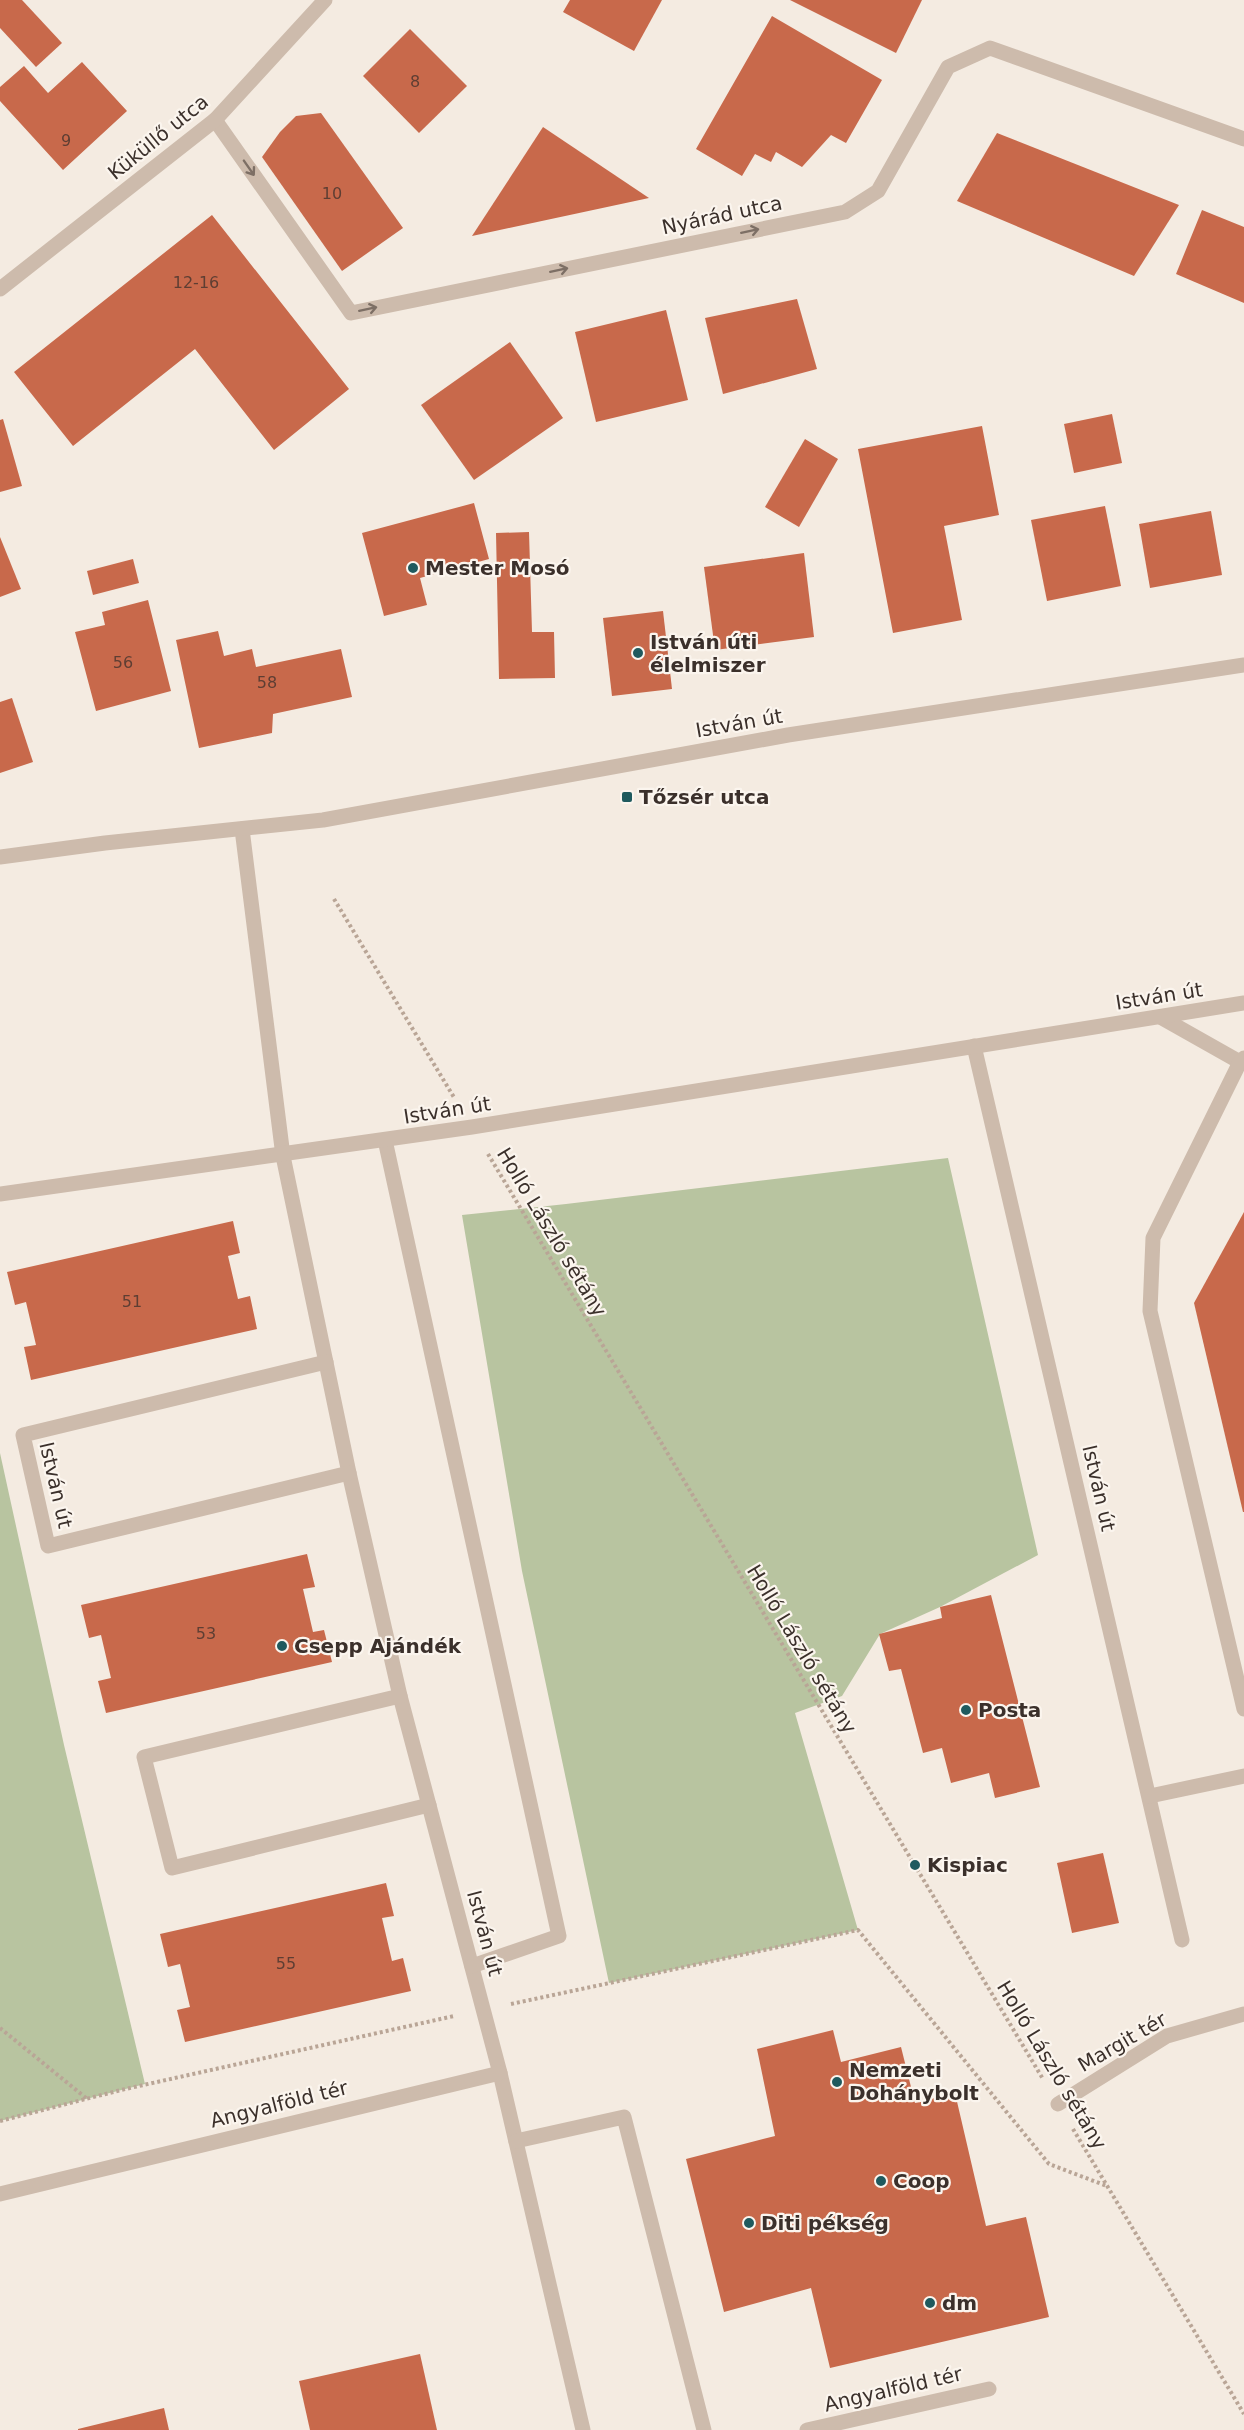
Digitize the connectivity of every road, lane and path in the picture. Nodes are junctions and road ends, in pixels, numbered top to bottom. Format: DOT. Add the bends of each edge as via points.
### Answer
graph roads {
  1 [pos="325,0"];
  2 [pos="215,120"];
  3 [pos="1244,139"];
  4 [pos="0,289"];
  5 [pos="1244,665"];
  6 [pos="242,829"];
  7 [pos="0,857"];
  8 [pos="334,899"];
  9 [pos="1244,1003"];
  10 [pos="1162,1018"];
  11 [pos="974,1046"];
  12 [pos="1242,1060"];
  13 [pos="472,1127"];
  14 [pos="385,1140"];
  15 [pos="283,1156"];
  16 [pos="0,1194"];
  17 [pos="326,1362"];
  18 [pos="349,1473"];
  19 [pos="400,1696"];
  20 [pos="1244,1709"];
  21 [pos="1244,1776"];
  22 [pos="1150,1796"];
  23 [pos="429,1805"];
  24 [pos="1182,1940"];
  25 [pos="472,1966"];
  26 [pos="484,2009"];
  27 [pos="1244,2014"];
  28 [pos="0,2028"];
  29 [pos="500,2073"];
  30 [pos="86,2098"];
  31 [pos="1058,2104"];
  32 [pos="0,2121"];
  33 [pos="516,2141"];
  34 [pos="1107,2187"];
  35 [pos="0,2194"];
  36 [pos="989,2390"];
  37 [pos="1244,2414"];
  38 [pos="583,2430"];
  39 [pos="704,2430"];
  40 [pos="807,2430"];
  1 -- 2 [label="street, Küküllő utca"];
  2 -- 3 [label="street, Nyárád utca, one-way" via="351,313 845,212 878,191 948,67 990,48"];
  2 -- 4 [label="street, Küküllő utca"];
  5 -- 6 [label="street, István út" via="788,735 323,820"];
  6 -- 7 [label="street, István út"];
  6 -- 15 [label="street, István út"];
  8 -- 13 [label="path, Holló László sétány"];
  9 -- 10 [label="street, István út"];
  10 -- 11 [label="street, István út"];
  10 -- 12 [label="street"];
  11 -- 13 [label="street, István út"];
  11 -- 22 [label="street, István út"];
  12 -- 20 [label="street" via="1153,1238 1150,1311"];
  13 -- 14 [label="street, István út"];
  13 -- 31 [label="path, Holló László sétány"];
  14 -- 15 [label="street, István út"];
  14 -- 25 [label="street" via="560,1936"];
  15 -- 16 [label="street, István út"];
  15 -- 17 [label="street, István út"];
  17 -- 18 [label="street, István út"];
  17 -- 18 [label="street, István út" via="23,1435 48,1546"];
  18 -- 19 [label="street, István út"];
  19 -- 23 [label="street, István út"];
  19 -- 23 [label="street" via="144,1757 172,1868"];
  21 -- 22 [label="street"];
  22 -- 24 [label="street, István út"];
  23 -- 25 [label="street, István út"];
  25 -- 26 [label="street, István út"];
  26 -- 29 [label="street, István út"];
  26 -- 30 [label="path"];
  26 -- 34 [label="path" via="858,1930 1049,2164"];
  27 -- 31 [label="street, Margit tér" via="1167,2036"];
  28 -- 30 [label="path"];
  29 -- 33 [label="street"];
  29 -- 35 [label="street, Angyalföld tér"];
  30 -- 32 [label="path"];
  31 -- 34 [label="path, Holló László sétány"];
  33 -- 38 [label="street"];
  33 -- 39 [label="street" via="624,2117"];
  34 -- 37 [label="path, Holló László sétány"];
  36 -- 40 [label="street, Angyalföld tér"];
}
